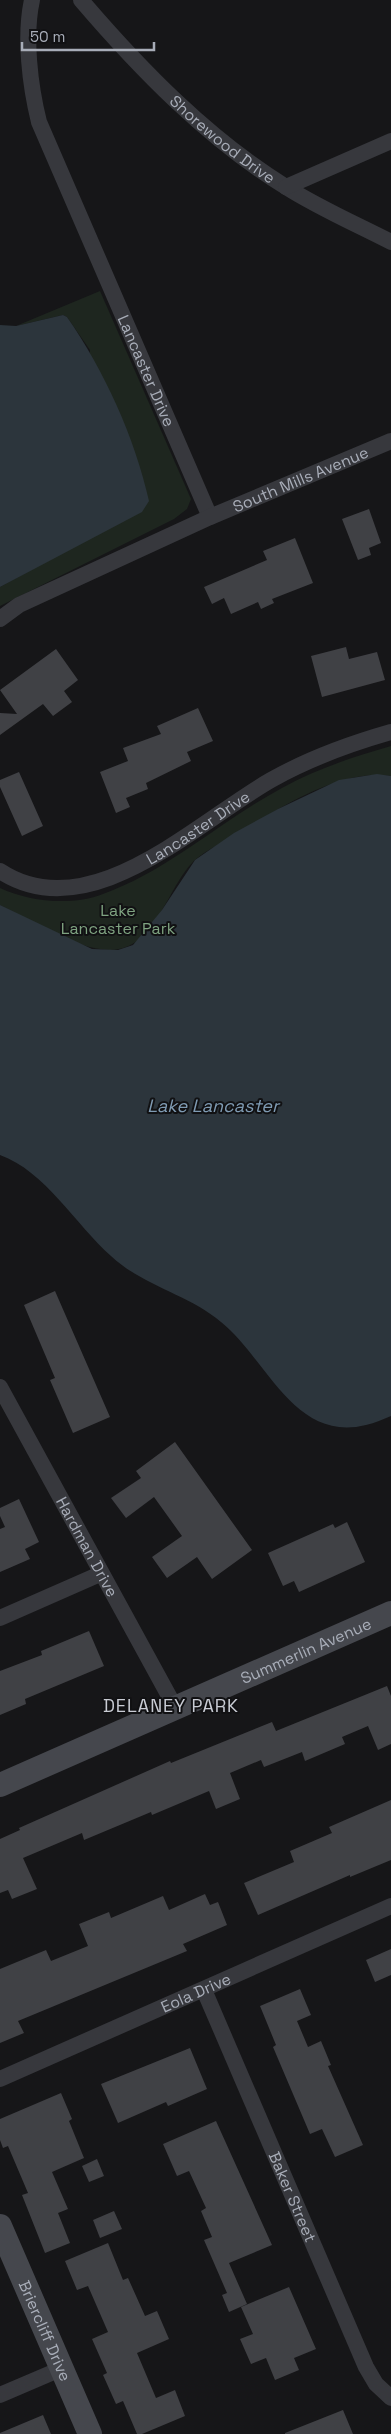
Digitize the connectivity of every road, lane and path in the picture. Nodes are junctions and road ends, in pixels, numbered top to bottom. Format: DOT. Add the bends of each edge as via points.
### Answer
graph roads {
  1 [pos="32,0"];
  2 [pos="81,0"];
  3 [pos="391,141"];
  4 [pos="286,187"];
  5 [pos="391,242"];
  6 [pos="391,441"];
  7 [pos="210,517"];
  8 [pos="0,619"];
  9 [pos="391,732"];
  10 [pos="0,871"];
  11 [pos="0,1387"];
  12 [pos="100,1574"];
  13 [pos="391,1613"];
  14 [pos="0,1618"];
  15 [pos="175,1707"];
  16 [pos="0,1785"];
  17 [pos="391,1906"];
  18 [pos="204,1990"];
  19 [pos="0,2079"];
  20 [pos="0,2226"];
  21 [pos="63,2368"];
  22 [pos="0,2395"];
  23 [pos="391,2398"];
  24 [pos="90,2434"];
  1 -- 7 [label="street, Lancaster Drive" via="28,17 32,95 39,122"];
  2 -- 4 [label="street, Shorewood Drive" via="112,36 217,137"];
  3 -- 4 [label="street"];
  4 -- 5 [label="street, Shorewood Drive"];
  6 -- 7 [label="street, South Mills Avenue"];
  7 -- 8 [label="street" via="19,605"];
  9 -- 10 [label="street, Lancaster Drive" via="310,759 270,780 137,866 102,882 69,889 36,887"];
  11 -- 12 [label="street, Hardman Drive"];
  12 -- 14 [label="street"];
  12 -- 15 [label="street, Hardman Drive"];
  13 -- 15 [label="street, Summerlin Avenue"];
  15 -- 16 [label="street, Summerlin Avenue"];
  17 -- 18 [label="street, Eola Drive"];
  18 -- 19 [label="street, Eola Drive"];
  18 -- 23 [label="street, Baker Street" via="366,2366 376,2384"];
  20 -- 21 [label="street, Briercliff Drive"];
  21 -- 22 [label="street"];
  21 -- 24 [label="street, Briercliff Drive"];
}
